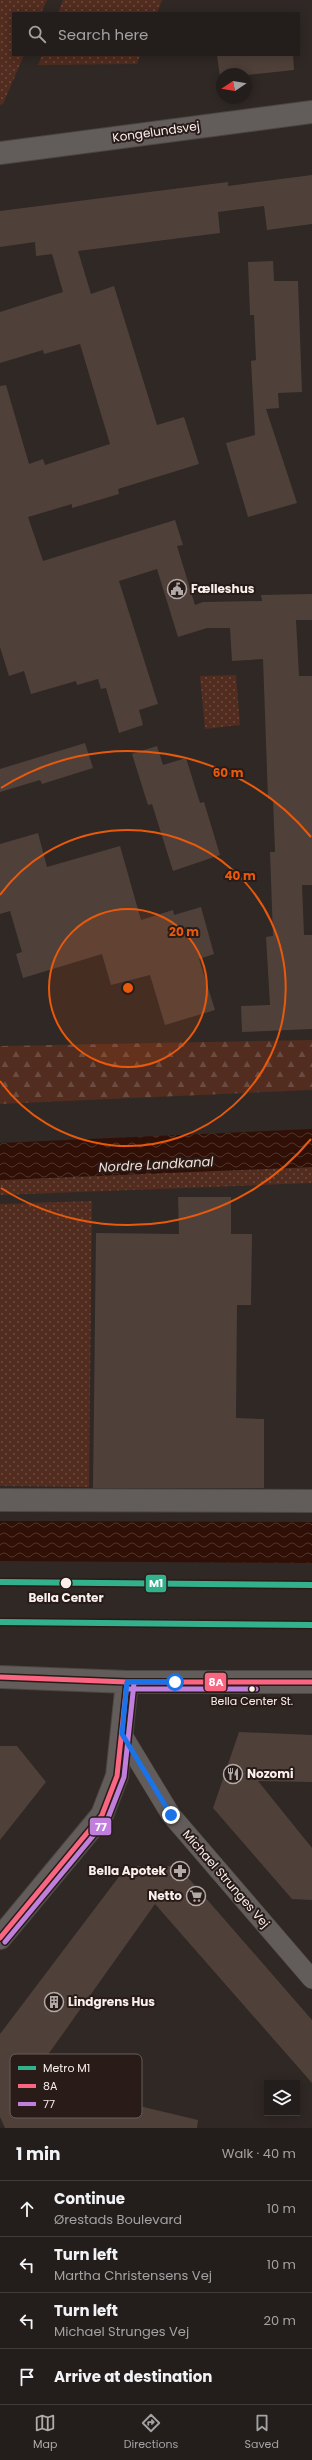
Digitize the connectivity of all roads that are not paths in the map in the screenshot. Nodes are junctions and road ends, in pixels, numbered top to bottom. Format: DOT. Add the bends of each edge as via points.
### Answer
graph roads {
  1 [pos="312,112"];
  2 [pos="0,153"];
  3 [pos="0,1500"];
  4 [pos="312,1501"];
  5 [pos="0,1677"];
  6 [pos="127,1682"];
  7 [pos="312,1682"];
  8 [pos="122,1734"];
  9 [pos="0,1938"];
  10 [pos="306,1960"];
  11 [pos="312,1979"];
  1 -- 2 [label="street, Kongelundsvej"];
  3 -- 4 [label="street"];
  5 -- 6 [label="street"];
  6 -- 7 [label="street"];
  6 -- 8 [label="street"];
  8 -- 9 [label="street" via="117,1776 102,1815"];
  8 -- 10 [label="street, Michael Strunges Vej" via="171,1815"];
  10 -- 11 [label="street, Michael Strunges Vej"];
}
